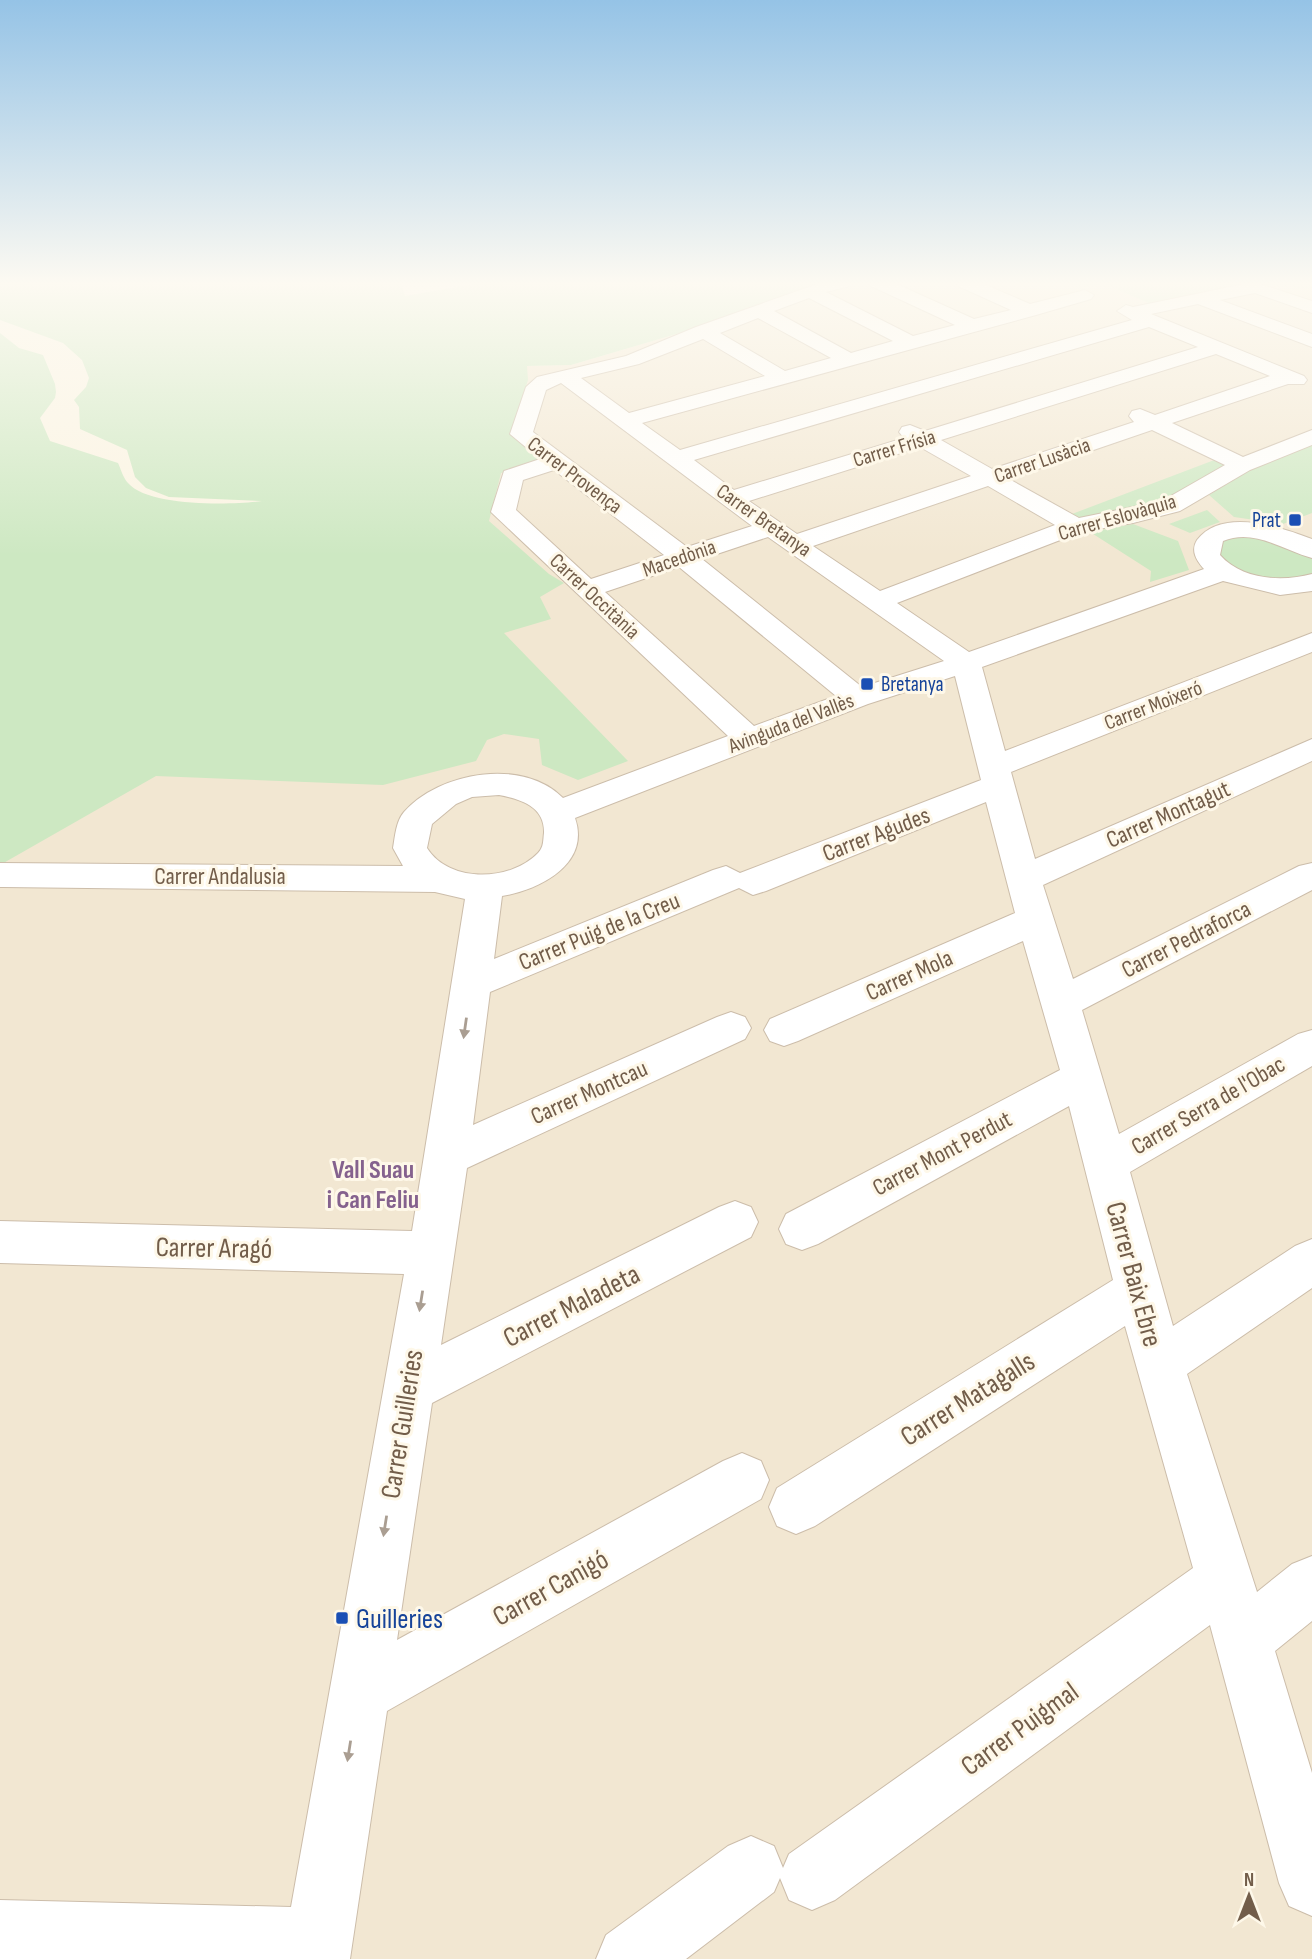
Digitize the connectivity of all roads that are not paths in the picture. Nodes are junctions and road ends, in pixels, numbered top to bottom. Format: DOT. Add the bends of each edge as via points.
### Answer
graph roads {
  1 [pos="574,373"];
  2 [pos="789,373"];
  3 [pos="798,373"];
  4 [pos="970,373"];
  5 [pos="1050,373"];
  6 [pos="1133,373"];
  7 [pos="1279,373"];
  8 [pos="792,375"];
  9 [pos="564,376"];
  10 [pos="1288,377"];
  11 [pos="686,383"];
  12 [pos="1312,387"];
  13 [pos="1083,389"];
  14 [pos="707,397"];
  15 [pos="862,405"];
  16 [pos="625,421"];
  17 [pos="1154,422"];
  18 [pos="1312,437"];
  19 [pos="923,439"];
  20 [pos="677,458"];
  21 [pos="558,461"];
  22 [pos="1242,465"];
  23 [pos="990,478"];
  24 [pos="1196,492"];
  25 [pos="733,498"];
  26 [pos="1133,516"];
  27 [pos="1075,526"];
  28 [pos="1312,526"];
  29 [pos="771,528"];
  30 [pos="1239,530"];
  31 [pos="1285,537"];
  32 [pos="796,543"];
  33 [pos="1208,543"];
  34 [pos="1312,550"];
  35 [pos="683,557"];
  36 [pos="1225,571"];
  37 [pos="1312,582"];
  38 [pos="1283,587"];
  39 [pos="587,589"];
  40 [pos="1312,598"];
  41 [pos="878,601"];
  42 [pos="1312,642"];
  43 [pos="966,663"];
  44 [pos="857,698"];
  45 [pos="749,739"];
  46 [pos="1312,748"];
  47 [pos="997,776"];
  48 [pos="558,811"];
  49 [pos="2,875"];
  50 [pos="1312,875"];
  51 [pos="740,880"];
  52 [pos="461,884"];
  53 [pos="1029,900"];
  54 [pos="471,984"];
  55 [pos="1059,1004"];
  56 [pos="731,1028"];
  57 [pos="783,1030"];
  58 [pos="1312,1045"];
  59 [pos="1083,1078"];
  60 [pos="447,1157"];
  61 [pos="1105,1164"];
  62 [pos="735,1222"];
  63 [pos="802,1229"];
  64 [pos="0,1242"];
  65 [pos="429,1253"];
  66 [pos="1312,1261"];
  67 [pos="1139,1290"];
  68 [pos="1159,1364"];
  69 [pos="407,1389"];
  70 [pos="742,1480"];
  71 [pos="796,1507"];
  72 [pos="1225,1579"];
  73 [pos="1312,1584"];
  74 [pos="1243,1640"];
  75 [pos="358,1694"];
  76 [pos="1312,1883"];
  77 [pos="0,1933"];
  78 [pos="317,1950"];
  79 [pos="630,1959"];
  1 -- 9 [label="street, Carrer Provença"];
  2 -- 8 [label="street"];
  3 -- 8 [label="street"];
  4 -- 15 [label="street"];
  5 -- 13 [label="street"];
  6 -- 13 [label="street, Carrer Frísia"];
  7 -- 10 [label="street"];
  8 -- 14 [label="street"];
  8 -- 15 [label="street" via="832,388"];
  9 -- 16 [label="street, Carrer Bretanya"];
  9 -- 21 [label="street, Carrer Provença" via="536,387 521,434"];
  10 -- 12 [label="street"];
  10 -- 17 [label="street, Carrer Lusàcia"];
  11 -- 14 [label="street"];
  13 -- 17 [label="street"];
  13 -- 19 [label="street, Carrer Frísia"];
  14 -- 16 [label="street"];
  15 -- 19 [label="street"];
  15 -- 20 [label="street"];
  16 -- 20 [label="street, Carrer Bretanya"];
  17 -- 22 [label="street"];
  17 -- 23 [label="street, Carrer Lusàcia"];
  18 -- 22 [label="street, Carrer Eslovàquia"];
  19 -- 23 [label="street"];
  19 -- 25 [label="street, Carrer Frísia"];
  20 -- 25 [label="street, Carrer Bretanya"];
  21 -- 35 [label="street, Carrer Provença"];
  21 -- 39 [label="street, Carrer Occitània" via="512,475 503,512"];
  22 -- 24 [label="street, Carrer Eslovàquia"];
  23 -- 27 [label="street"];
  23 -- 32 [label="street, Carrer Lusàcia"];
  24 -- 26 [label="street, Carrer Eslovàquia" via="1171,506"];
  24 -- 30 [label="street"];
  25 -- 29 [label="street, Carrer Bretanya"];
  26 -- 27 [label="street, Carrer Eslovàquia"];
  26 -- 33 [label="street"];
  27 -- 41 [label="street, Carrer Eslovàquia"];
  28 -- 31 [label="street"];
  29 -- 32 [label="street, Carrer Bretanya"];
  29 -- 35 [label="street, Macedònia"];
  30 -- 31 [label="street"];
  30 -- 33 [label="street"];
  31 -- 34 [label="street"];
  32 -- 41 [label="street, Carrer Bretanya"];
  33 -- 36 [label="street" via="1207,553"];
  35 -- 39 [label="street, Macedònia"];
  35 -- 44 [label="street, Carrer Provença"];
  36 -- 38 [label="street" via="1248,581"];
  36 -- 43 [label="street, Avinguda del Vallès"];
  37 -- 38 [label="street"];
  38 -- 40 [label="street"];
  39 -- 45 [label="street, Carrer Occitània"];
  41 -- 43 [label="street, Carrer Bretanya"];
  42 -- 47 [label="street, Carrer Moixeró"];
  43 -- 44 [label="street, Avinguda del Vallès"];
  43 -- 47 [label="street, Carrer Baix Ebre"];
  44 -- 45 [label="street, Avinguda del Vallès"];
  45 -- 48 [label="street, Avinguda del Vallès"];
  46 -- 53 [label="street, Carrer Montagut"];
  47 -- 51 [label="street, Carrer Agudes"];
  47 -- 53 [label="street, Carrer Baix Ebre"];
  48 -- 52 [label="street" via="563,835 558,850 540,869 509,884"];
  48 -- 52 [label="street" via="535,793 499,784 467,787 444,796 416,820 410,848 424,871"];
  49 -- 52 [label="street, Carrer Andalusia"];
  50 -- 55 [label="street, Carrer Pedraforca"];
  51 -- 54 [label="street, Carrer Puig de la Creu"];
  52 -- 54 [label="street, Carrer Guilleries"];
  53 -- 55 [label="street, Carrer Baix Ebre"];
  53 -- 57 [label="street, Carrer Mola"];
  54 -- 60 [label="street, Carrer Guilleries, one-way"];
  55 -- 59 [label="street, Carrer Baix Ebre"];
  56 -- 60 [label="street, Carrer Montcau"];
  58 -- 61 [label="street, Carrer Serra de l'Obac"];
  59 -- 61 [label="street, Carrer Baix Ebre"];
  59 -- 63 [label="street, Carrer Mont Perdut"];
  60 -- 65 [label="street, Carrer Guilleries"];
  61 -- 67 [label="street, Carrer Baix Ebre"];
  62 -- 69 [label="street, Carrer Maladeta"];
  64 -- 65 [label="street, Carrer Aragó"];
  65 -- 69 [label="street, Carrer Guilleries, one-way"];
  66 -- 68 [label="street"];
  67 -- 68 [label="street, Carrer Baix Ebre"];
  67 -- 71 [label="street, Carrer Matagalls"];
  68 -- 72 [label="street, Carrer Baix Ebre"];
  69 -- 75 [label="street, Carrer Guilleries, one-way"];
  70 -- 75 [label="street, Carrer Canigó"];
  72 -- 74 [label="street, Carrer Baix Ebre"];
  72 -- 79 [label="street, Carrer Puigmal" via="782,1873"];
  73 -- 74 [label="street"];
  74 -- 76 [label="street, Carrer Baix Ebre"];
  75 -- 78 [label="street, Carrer Guilleries, one-way"];
  77 -- 78 [label="street"];
}
